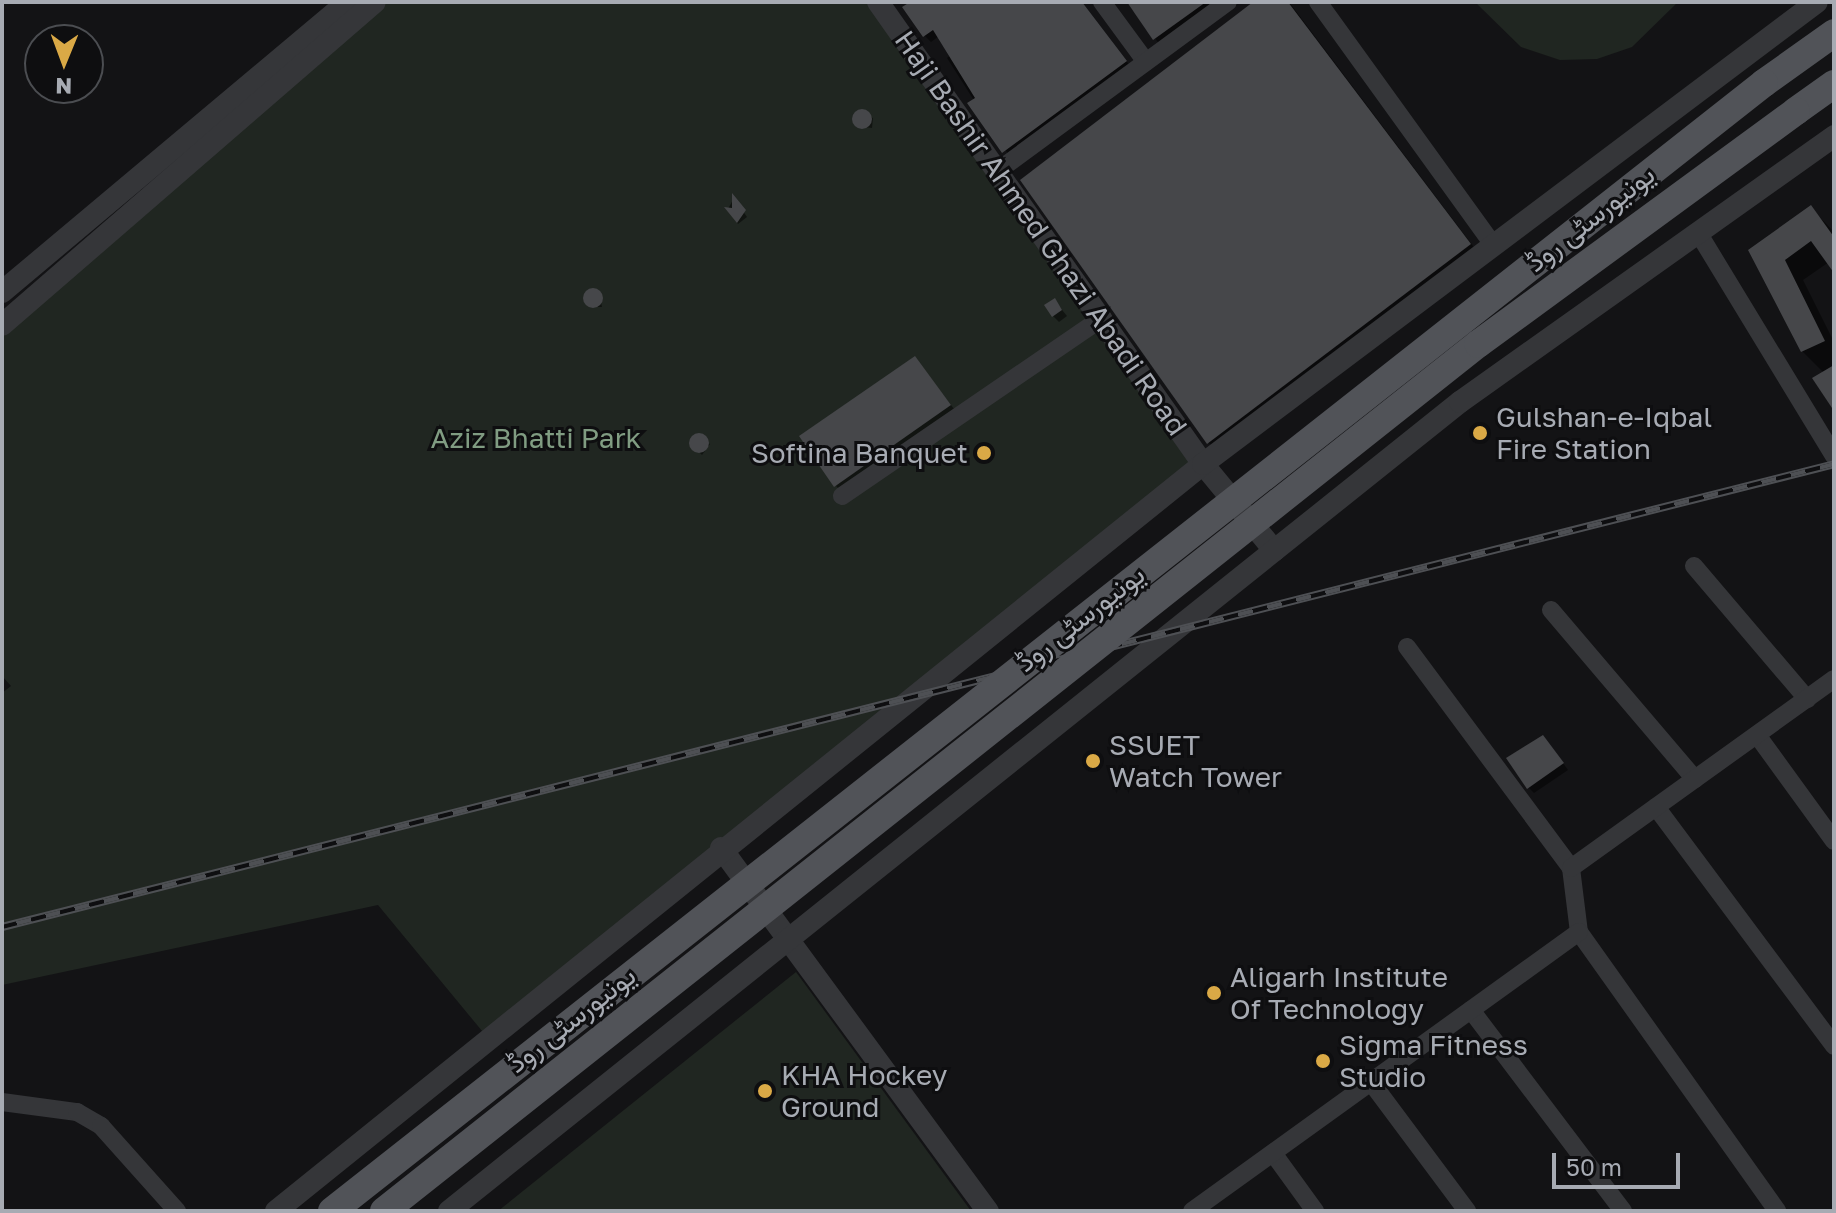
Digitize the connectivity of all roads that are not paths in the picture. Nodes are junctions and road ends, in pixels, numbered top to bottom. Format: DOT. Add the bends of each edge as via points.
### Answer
graph roads {
  1 [pos="347,2"];
  2 [pos="375,2"];
  3 [pos="878,2"];
  4 [pos="1102,2"];
  5 [pos="1228,2"];
  6 [pos="1318,2"];
  7 [pos="1817,2"];
  8 [pos="1834,33"];
  9 [pos="1146,62"];
  10 [pos="1834,84"];
  11 [pos="1834,136"];
  12 [pos="999,170"];
  13 [pos="1699,234"];
  14 [pos="1491,242"];
  15 [pos="2,292"];
  16 [pos="1103,317"];
  17 [pos="2,325"];
  18 [pos="1834,409"];
  19 [pos="1816,418"];
  20 [pos="1834,456"];
  21 [pos="1203,464"];
  22 [pos="842,496"];
  23 [pos="1274,550"];
  24 [pos="1694,566"];
  25 [pos="1551,610"];
  26 [pos="1407,647"];
  27 [pos="1834,679"];
  28 [pos="1807,699"];
  29 [pos="1757,735"];
  30 [pos="1695,779"];
  31 [pos="1656,807"];
  32 [pos="1834,841"];
  33 [pos="721,848"];
  34 [pos="1571,868"];
  35 [pos="1579,932"];
  36 [pos="788,937"];
  37 [pos="1471,1010"];
  38 [pos="1834,1046"];
  39 [pos="1371,1082"];
  40 [pos="2,1102"];
  41 [pos="1273,1153"];
  42 [pos="177,1211"];
  43 [pos="276,1211"];
  44 [pos="332,1211"];
  45 [pos="384,1211"];
  46 [pos="449,1211"];
  47 [pos="988,1211"];
  48 [pos="1192,1211"];
  49 [pos="1315,1211"];
  50 [pos="1467,1211"];
  51 [pos="1623,1211"];
  52 [pos="1777,1211"];
  1 -- 15 [label="street"];
  2 -- 17 [label="street"];
  3 -- 12 [label="street, Haji Bashir Ahmed Ghazi Abadi Road"];
  4 -- 9 [label="street"];
  5 -- 9 [label="street"];
  6 -- 14 [label="street"];
  7 -- 14 [label="street"];
  8 -- 44 [label="main road, یونیورسٹی روڈ, bridge"];
  9 -- 12 [label="street"];
  10 -- 45 [label="main road, یونیورسٹی روڈ, bridge" via="1478,344"];
  11 -- 13 [label="street"];
  12 -- 16 [label="street, Haji Bashir Ahmed Ghazi Abadi Road"];
  13 -- 19 [label="street"];
  13 -- 23 [label="street" via="1460,402"];
  14 -- 21 [label="street"];
  16 -- 21 [label="street, Haji Bashir Ahmed Ghazi Abadi Road"];
  16 -- 22 [label="street"];
  18 -- 19 [label="street"];
  19 -- 20 [label="street"];
  21 -- 23 [label="street, Haji Bashir Ahmed Ghazi Abadi Road"];
  21 -- 33 [label="street"];
  23 -- 36 [label="street"];
  24 -- 28 [label="street"];
  25 -- 30 [label="street"];
  26 -- 34 [label="street"];
  27 -- 28 [label="street"];
  28 -- 29 [label="street"];
  29 -- 30 [label="street"];
  29 -- 32 [label="street"];
  30 -- 31 [label="street"];
  31 -- 34 [label="street"];
  31 -- 38 [label="street"];
  33 -- 36 [label="street"];
  33 -- 43 [label="street"];
  34 -- 35 [label="street"];
  35 -- 37 [label="street"];
  35 -- 52 [label="street"];
  36 -- 46 [label="street"];
  36 -- 47 [label="street"];
  37 -- 39 [label="street"];
  37 -- 51 [label="street"];
  39 -- 41 [label="street"];
  39 -- 50 [label="street"];
  40 -- 42 [label="street" via="77,1112 101,1126"];
  41 -- 48 [label="street"];
  41 -- 49 [label="street"];
}
